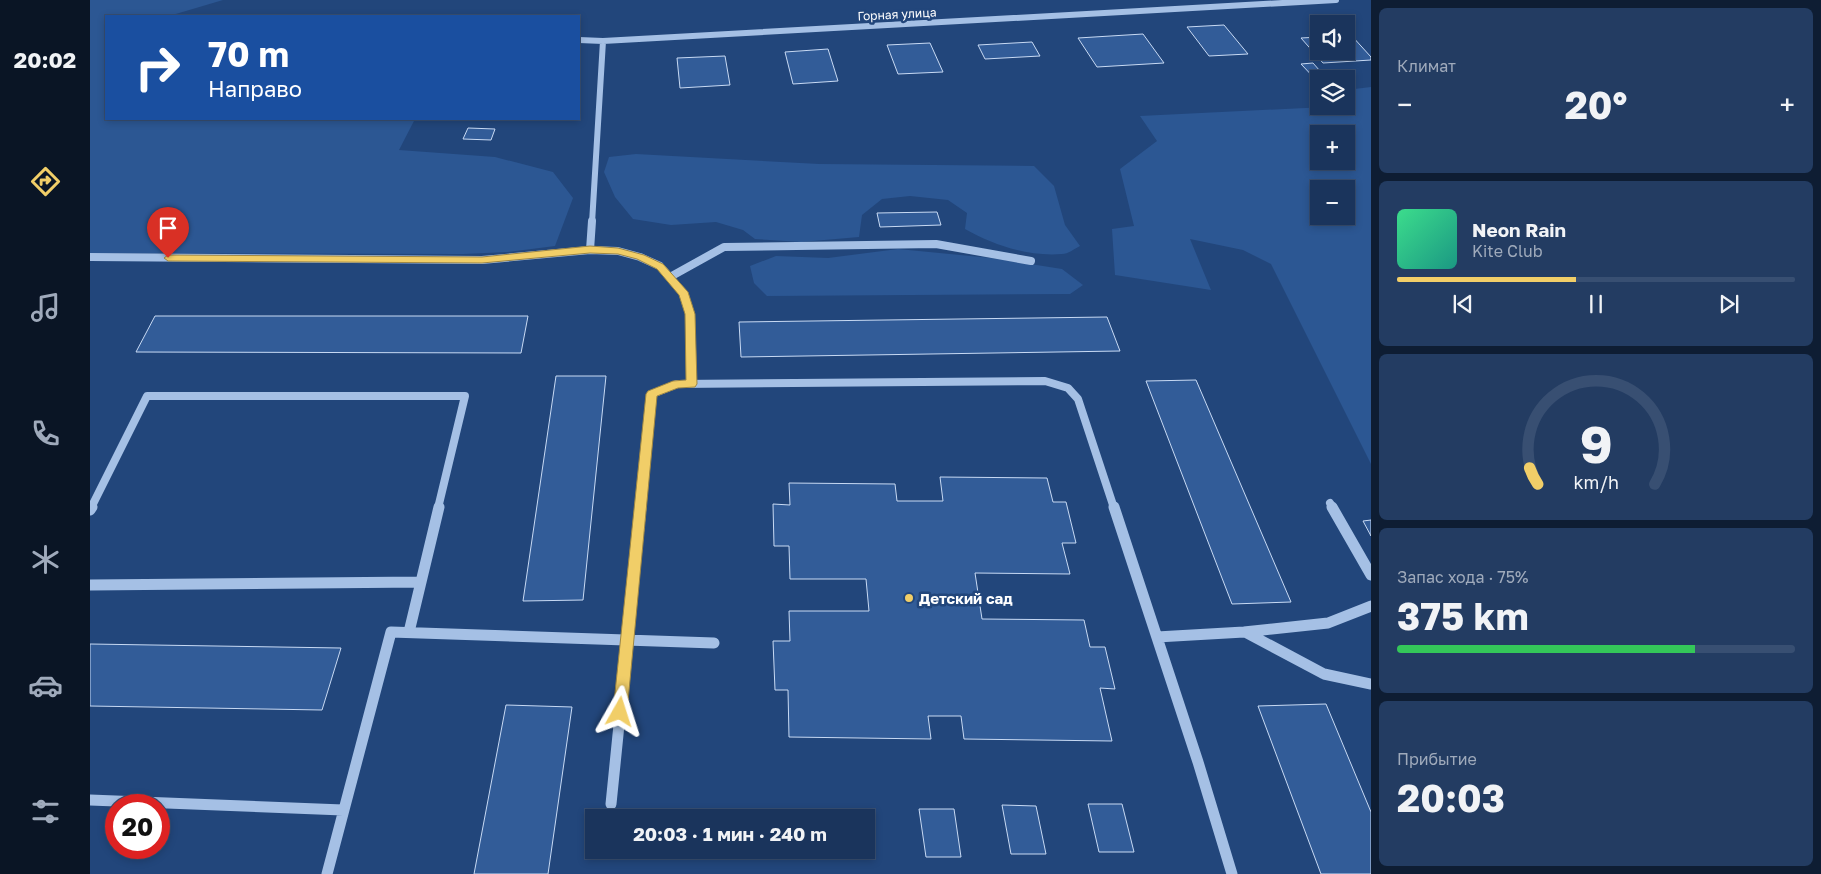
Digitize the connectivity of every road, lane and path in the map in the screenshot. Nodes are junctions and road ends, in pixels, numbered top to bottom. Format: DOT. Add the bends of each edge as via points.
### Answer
graph roads {
  1 [pos="1336,0"];
  2 [pos="580,40"];
  3 [pos="603,41"];
  4 [pos="590,250"];
  5 [pos="90,257"];
  6 [pos="1031,261"];
  7 [pos="670,278"];
  8 [pos="692,384"];
  9 [pos="1330,503"];
  10 [pos="90,510"];
  11 [pos="1371,575"];
  12 [pos="421,582"];
  13 [pos="90,585"];
  14 [pos="1371,606"];
  15 [pos="410,632"];
  16 [pos="1244,632"];
  17 [pos="1157,637"];
  18 [pos="627,640"];
  19 [pos="714,642"];
  20 [pos="1371,684"];
  21 [pos="90,800"];
  22 [pos="611,804"];
  23 [pos="343,810"];
  24 [pos="327,874"];
  25 [pos="1232,874"];
  1 -- 3 [label="street, Горная улица"];
  2 -- 3 [label="street, Горная улица"];
  3 -- 4 [label="street"];
  4 -- 5 [label="street" via="482,260"];
  4 -- 7 [label="street" via="618,251 640,257 660,266"];
  6 -- 7 [label="street" via="936,244 724,247"];
  7 -- 8 [label="street" via="684,294 690,314"];
  8 -- 17 [label="street" via="1045,381 1068,388 1078,399"];
  8 -- 18 [label="street" via="677,384 652,394"];
  9 -- 11 [label="street"];
  10 -- 12 [label="street" via="147,396 465,396"];
  12 -- 13 [label="street"];
  12 -- 15 [label="street"];
  14 -- 16 [label="street" via="1328,623"];
  15 -- 18 [label="street"];
  15 -- 23 [label="street" via="391,632"];
  16 -- 17 [label="street"];
  16 -- 20 [label="street" via="1324,674"];
  17 -- 25 [label="street"];
  18 -- 19 [label="street"];
  18 -- 22 [label="street"];
  21 -- 23 [label="street"];
  23 -- 24 [label="street"];
}
